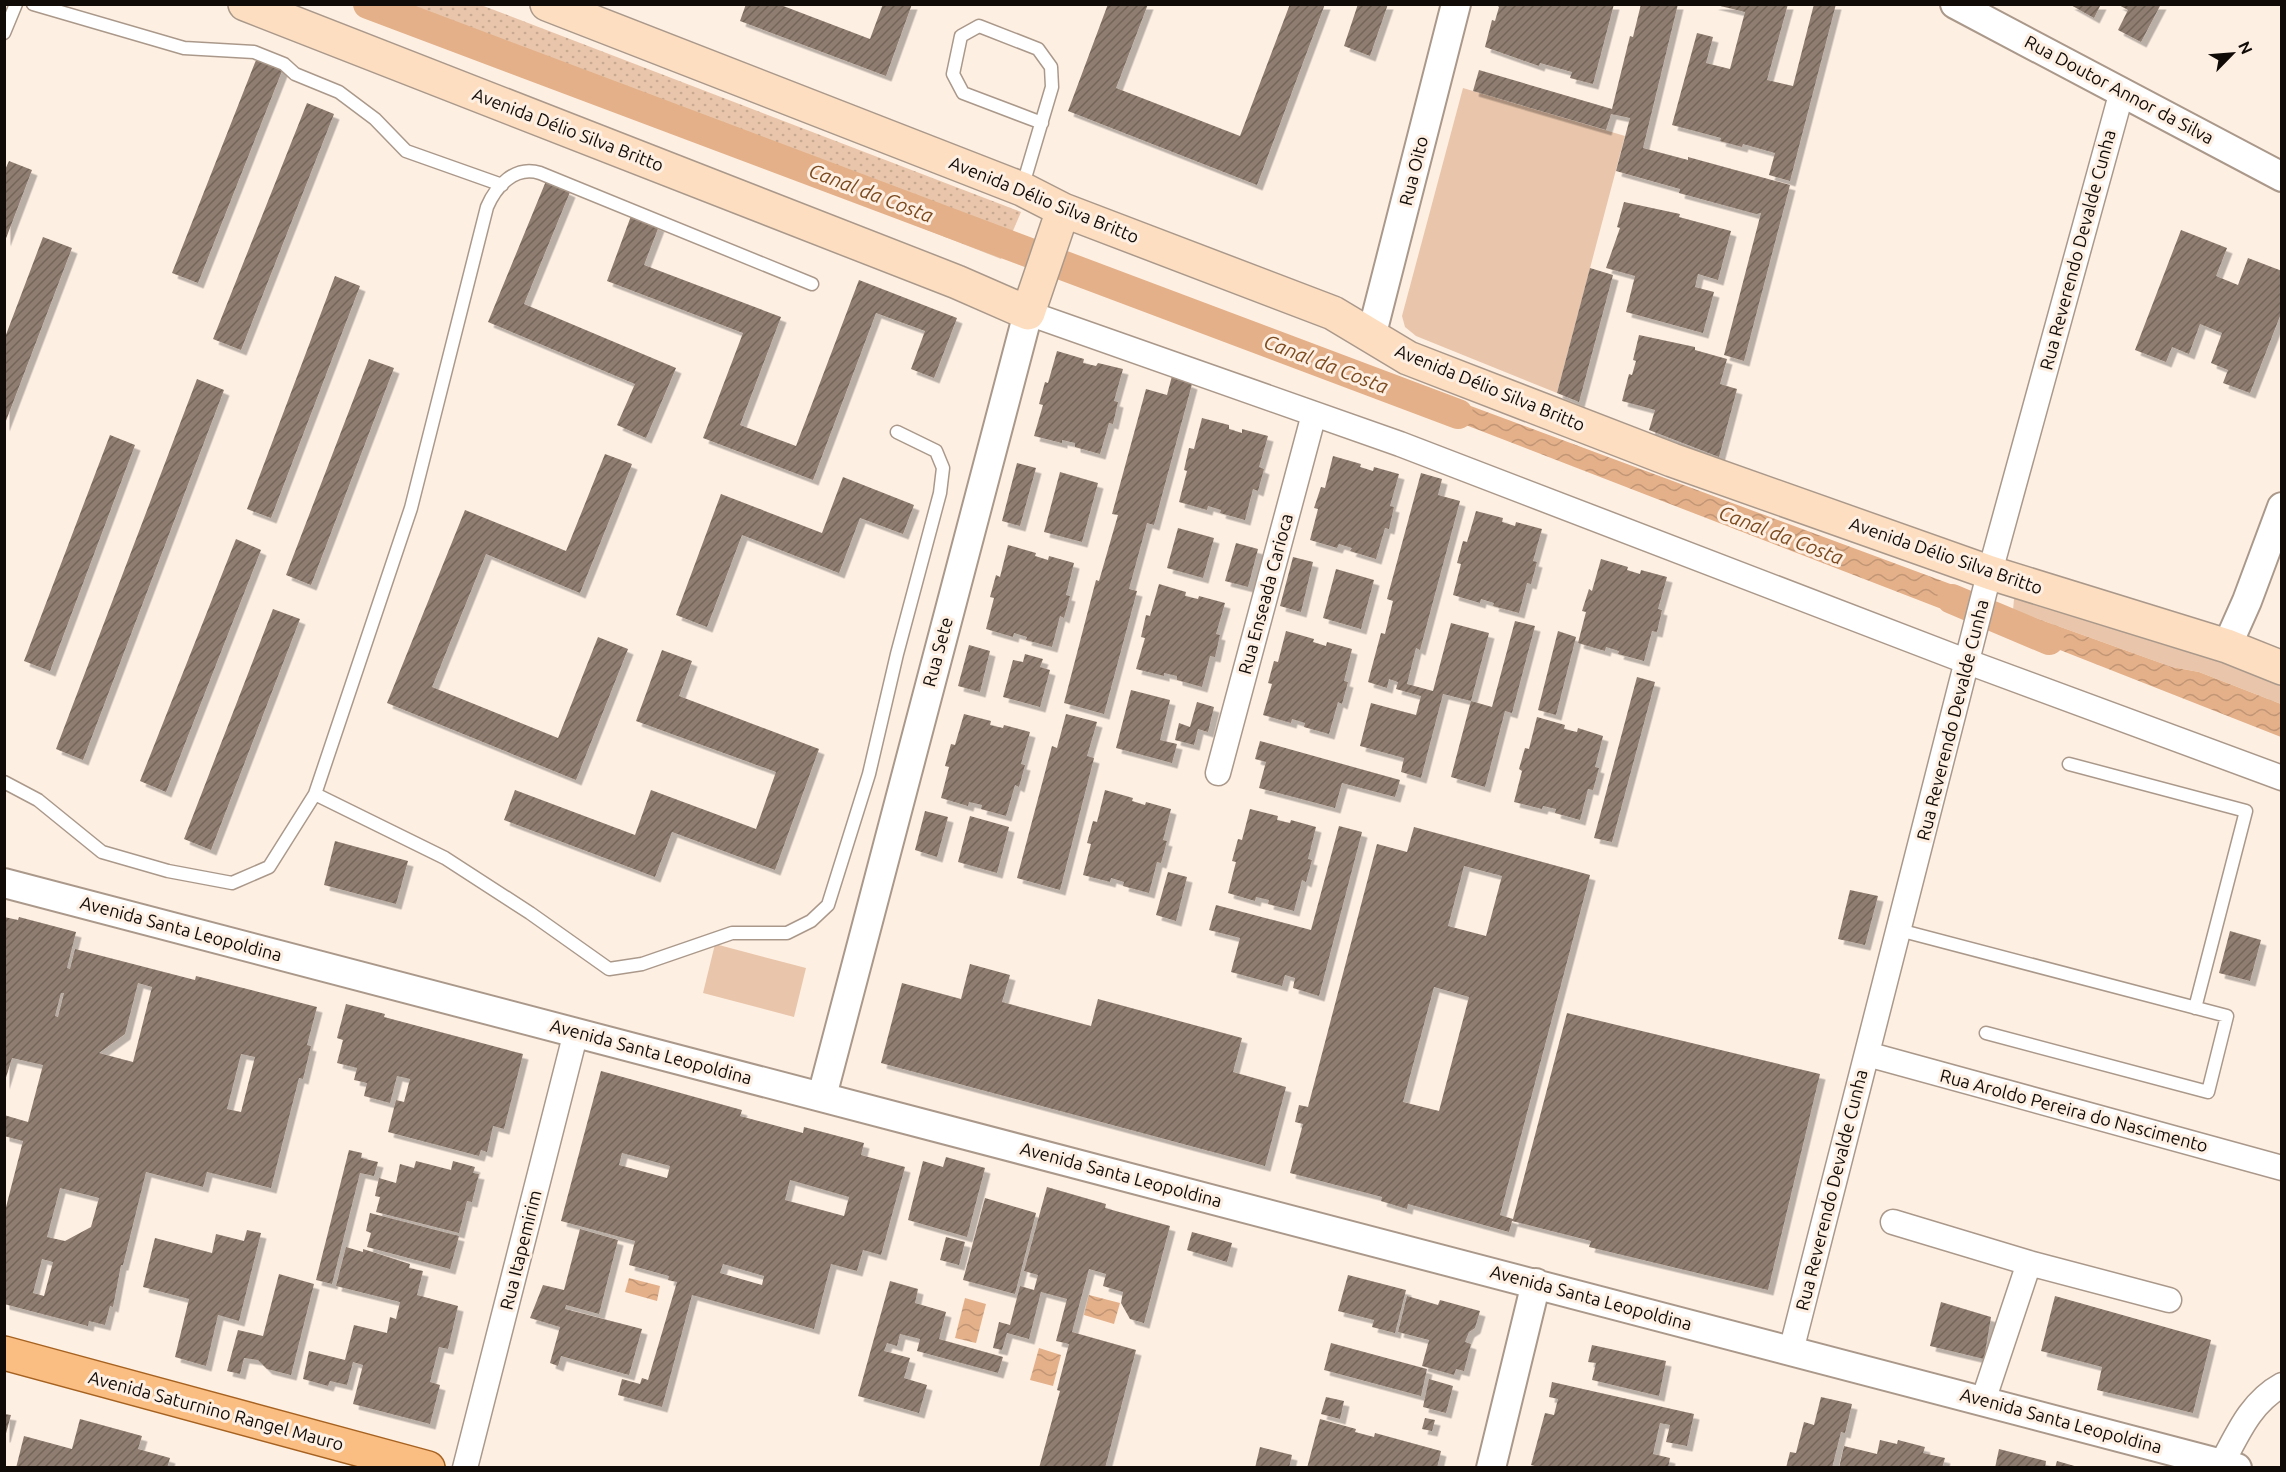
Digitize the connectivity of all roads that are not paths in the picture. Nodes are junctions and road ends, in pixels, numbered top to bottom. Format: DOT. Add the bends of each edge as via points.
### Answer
graph roads {
  1 [pos="16,4"];
  2 [pos="33,4"];
  3 [pos="245,4"];
  4 [pos="547,4"];
  5 [pos="1456,4"];
  6 [pos="1955,4"];
  7 [pos="4,33"];
  8 [pos="2122,91"];
  9 [pos="1042,123"];
  10 [pos="2282,177"];
  11 [pos="502,185"];
  12 [pos="1022,189"];
  13 [pos="1058,224"];
  14 [pos="812,284"];
  15 [pos="1028,314"];
  16 [pos="1371,337"];
  17 [pos="1314,414"];
  18 [pos="897,432"];
  19 [pos="2282,507"];
  20 [pos="1988,582"];
  21 [pos="2227,646"];
  22 [pos="1968,662"];
  23 [pos="2282,668"];
  24 [pos="2069,764"];
  25 [pos="1218,773"];
  26 [pos="2282,778"];
  27 [pos="4,782"];
  28 [pos="315,794"];
  29 [pos="4,883"];
  30 [pos="1899,930"];
  31 [pos="2195,1008"];
  32 [pos="576,1032"];
  33 [pos="1986,1033"];
  34 [pos="1867,1054"];
  35 [pos="822,1096"];
  36 [pos="2282,1168"];
  37 [pos="1893,1222"];
  38 [pos="2029,1263"];
  39 [pos="1536,1283"];
  40 [pos="2169,1300"];
  41 [pos="1791,1351"];
  42 [pos="4,1353"];
  43 [pos="2282,1384"];
  44 [pos="1983,1401"];
  45 [pos="2230,1465"];
  46 [pos="428,1467"];
  47 [pos="465,1467"];
  48 [pos="1491,1467"];
  1 -- 7 [label="lane"];
  2 -- 11 [label="lane" via="184,48 254,52 339,92 375,119 406,152"];
  3 -- 15 [label="main road, Avenida Délio Silva Britto" via="957,282"];
  4 -- 12 [label="main road, Avenida Délio Silva Britto"];
  5 -- 16 [label="street, Rua Oito"];
  6 -- 8 [label="street, Rua Doutor Annor da Silva"];
  8 -- 10 [label="street, Rua Doutor Annor da Silva"];
  8 -- 20 [label="street, Rua Reverendo Devalde Cunha"];
  9 -- 9 [label="lane" via="1052,87 1051,67 1038,49 979,26 961,36 953,74 963,93"];
  9 -- 12 [label="lane"];
  11 -- 14 [label="lane" via="531,170"];
  11 -- 28 [label="lane" via="487,207 411,508"];
  12 -- 13 [label="main road, Avenida Délio Silva Britto"];
  13 -- 15 [label="main road, Rua Sete"];
  13 -- 16 [label="main road, Avenida Délio Silva Britto" via="1334,313"];
  15 -- 17 [label="street, Avenida Délio Silva Britto"];
  15 -- 35 [label="street, Rua Sete"];
  16 -- 20 [label="main road, Avenida Délio Silva Britto" via="1408,358"];
  17 -- 22 [label="street, Avenida Délio Silva Britto"];
  17 -- 25 [label="street, Rua Enseada Carioca"];
  18 -- 28 [label="lane" via="936,451 943,468 940,493 869,774 828,905 811,921 787,933 732,933 642,964 609,969 445,858"];
  19 -- 21 [label="street"];
  20 -- 21 [label="main road, Avenida Délio Silva Britto"];
  20 -- 22 [label="street, Rua Reverendo Devalde Cunha"];
  21 -- 23 [label="main road, Avenida Délio Silva Britto"];
  22 -- 26 [label="street, Avenida Délio Silva Britto"];
  22 -- 30 [label="street, Rua Reverendo Devalde Cunha"];
  24 -- 31 [label="lane" via="2246,811"];
  27 -- 28 [label="lane" via="38,800 102,852 232,884 269,867"];
  29 -- 32 [label="street, Avenida Santa Leopoldina"];
  30 -- 31 [label="lane"];
  30 -- 34 [label="street, Rua Reverendo Devalde Cunha"];
  31 -- 33 [label="lane" via="2228,1016 2208,1092"];
  32 -- 35 [label="street, Avenida Santa Leopoldina"];
  32 -- 47 [label="street, Rua Itapemirim"];
  34 -- 36 [label="street, Rua Aroldo Pereira do Nascimento"];
  34 -- 41 [label="street, Rua Reverendo Devalde Cunha"];
  35 -- 39 [label="street, Avenida Santa Leopoldina"];
  37 -- 38 [label="street"];
  38 -- 40 [label="street"];
  38 -- 44 [label="street"];
  39 -- 41 [label="street, Avenida Santa Leopoldina"];
  39 -- 48 [label="street"];
  41 -- 44 [label="street, Avenida Santa Leopoldina"];
  42 -- 46 [label="main road, Avenida Saturnino Rangel Mauro"];
  43 -- 45 [label="street" via="2250,1412"];
  44 -- 45 [label="street, Avenida Santa Leopoldina"];
}
